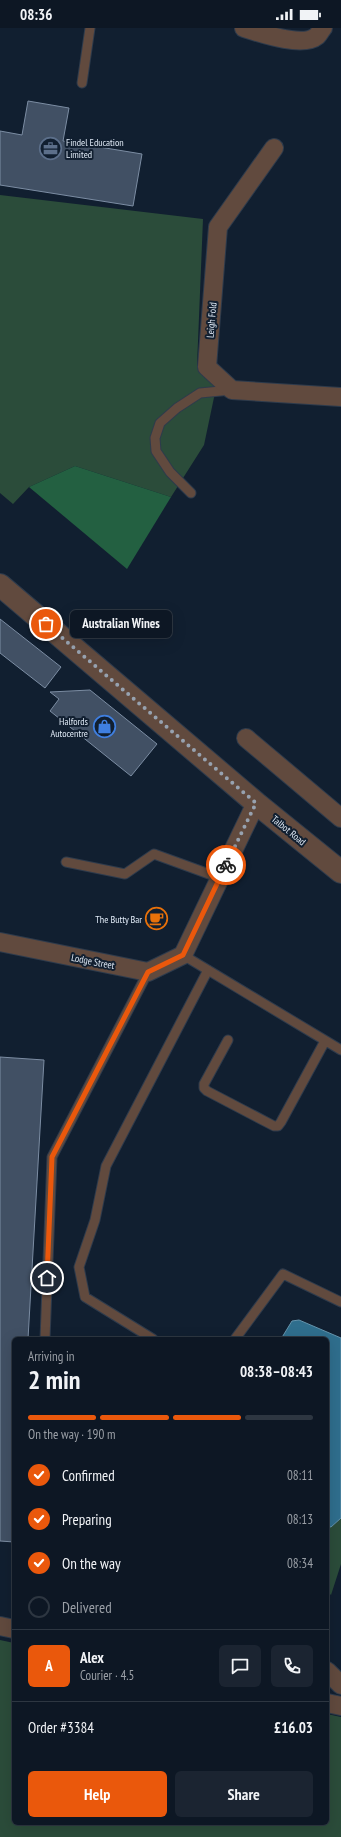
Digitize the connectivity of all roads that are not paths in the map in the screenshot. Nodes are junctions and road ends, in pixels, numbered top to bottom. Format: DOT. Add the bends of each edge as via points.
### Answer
graph roads {
  1 [pos="90,28"];
  2 [pos="244,28"];
  3 [pos="323,28"];
  4 [pos="82,83"];
  5 [pos="274,148"];
  6 [pos="232,390"];
  7 [pos="341,397"];
  8 [pos="191,493"];
  9 [pos="0,585"];
  10 [pos="246,738"];
  11 [pos="256,803"];
  12 [pos="341,818"];
  13 [pos="66,862"];
  14 [pos="341,872"];
  15 [pos="220,878"];
  16 [pos="0,942"];
  17 [pos="183,955"];
  18 [pos="208,970"];
  19 [pos="148,972"];
  20 [pos="228,1040"];
  21 [pos="325,1041"];
  22 [pos="341,1050"];
  23 [pos="341,1302"];
  24 [pos="45,1337"];
  25 [pos="150,1337"];
  26 [pos="236,1337"];
  27 [pos="0,1626"];
  28 [pos="12,1629"];
  29 [pos="329,1674"];
  30 [pos="341,1685"];
  31 [pos="329,1703"];
  32 [pos="341,1706"];
  1 -- 4 [label="lane"];
  2 -- 3 [label="street" via="300,41 316,37"];
  5 -- 6 [label="street, Leigh Fold" via="218,226 207,367"];
  6 -- 7 [label="street"];
  6 -- 8 [label="lane" via="200,392 160,423 155,438 156,451 170,472"];
  9 -- 11 [label="street, Talbot Road"];
  10 -- 12 [label="street"];
  11 -- 14 [label="street, Talbot Road"];
  11 -- 15 [label="street"];
  13 -- 15 [label="lane" via="125,874 154,854"];
  15 -- 17 [label="street"];
  16 -- 19 [label="street, Lodge Street"];
  17 -- 18 [label="lane"];
  17 -- 19 [label="street"];
  18 -- 21 [label="lane"];
  18 -- 25 [label="lane" via="106,1166 94,1220 79,1267 85,1297"];
  19 -- 24 [label="lane" via="52,1157"];
  20 -- 21 [label="lane" via="204,1088 274,1126 281,1122"];
  21 -- 22 [label="lane"];
  23 -- 26 [label="lane" via="283,1274"];
  27 -- 28 [label="street"];
  29 -- 30 [label="street"];
  31 -- 32 [label="street"];
}
